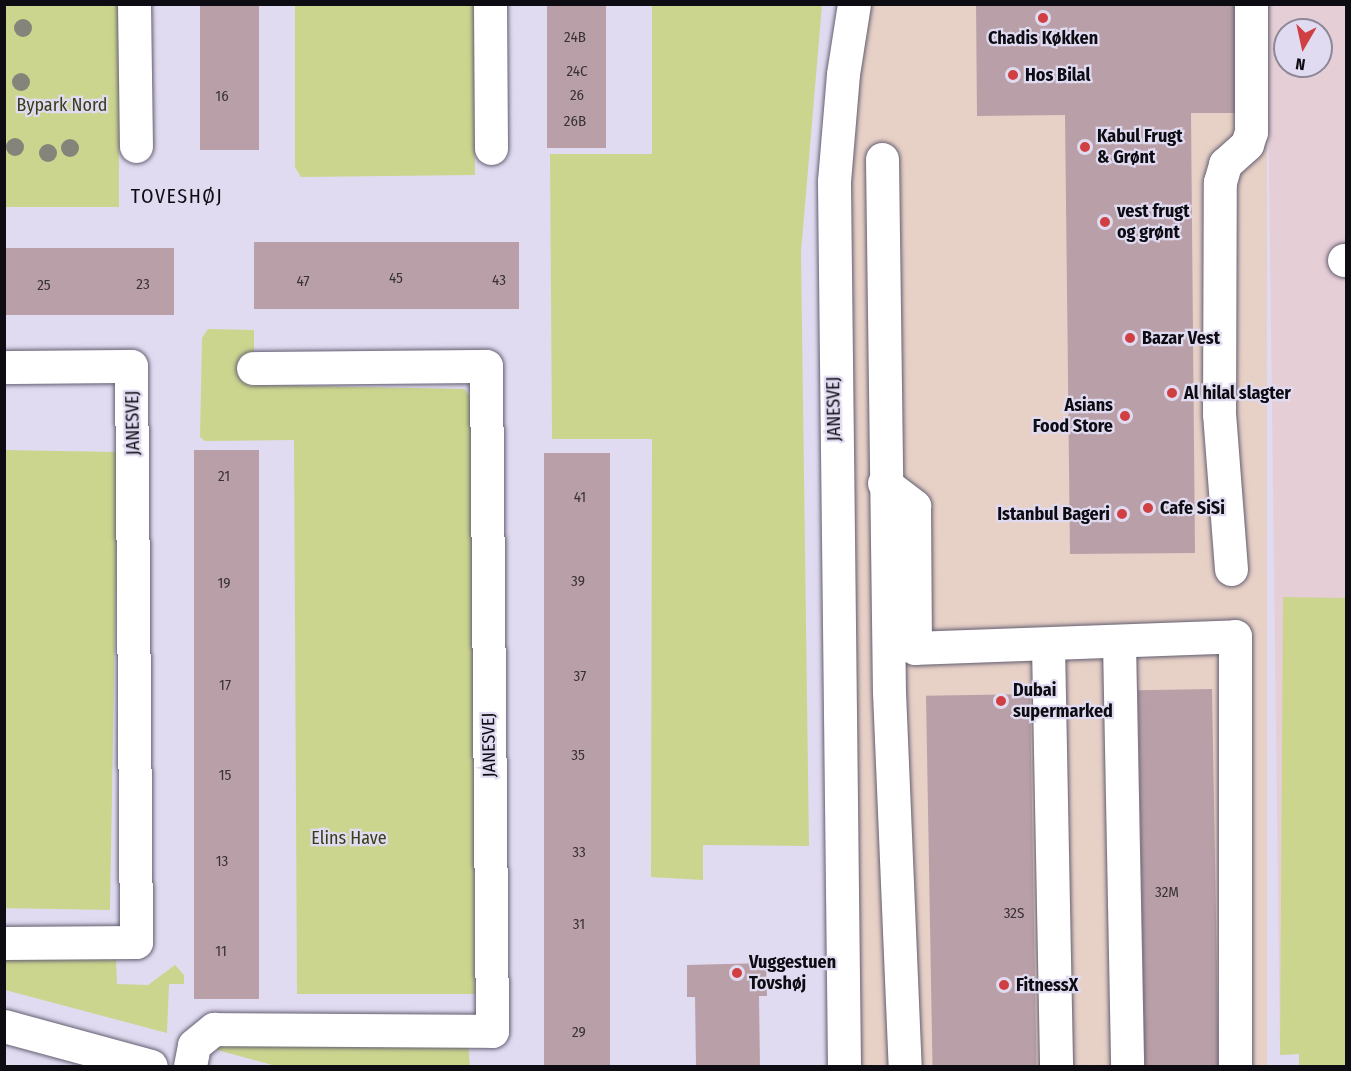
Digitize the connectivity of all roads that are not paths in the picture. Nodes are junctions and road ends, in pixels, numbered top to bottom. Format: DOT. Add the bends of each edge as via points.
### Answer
graph roads {
  1 [pos="134,4"];
  2 [pos="490,4"];
  3 [pos="854,4"];
  4 [pos="1251,4"];
  5 [pos="136,146"];
  6 [pos="491,148"];
  7 [pos="882,159"];
  8 [pos="4,367"];
  9 [pos="253,368"];
  10 [pos="884,368"];
  11 [pos="834,369"];
  12 [pos="884,483"];
  13 [pos="1231,569"];
  14 [pos="1119,642"];
  15 [pos="1048,645"];
  16 [pos="4,943"];
  17 [pos="4,1026"];
  18 [pos="151,1066"];
  19 [pos="190,1066"];
  20 [pos="844,1066"];
  21 [pos="905,1066"];
  22 [pos="1056,1066"];
  23 [pos="1127,1066"];
  24 [pos="1235,1066"];
  1 -- 5 [label="street"];
  2 -- 6 [label="street"];
  3 -- 11 [label="street, JANESVEJ" via="843,74 834,181"];
  4 -- 13 [label="street" via="1251,132 1247,144 1225,164 1220,182 1219,414"];
  7 -- 10 [label="street"];
  8 -- 16 [label="street, JANESVEJ" via="131,366 136,942"];
  9 -- 19 [label="street, JANESVEJ" via="486,366 492,1031 214,1029 194,1045"];
  10 -- 11 [label="street"];
  10 -- 12 [label="street"];
  11 -- 20 [label="street, JANESVEJ"];
  12 -- 15 [label="street" via="914,506 915,648"];
  12 -- 21 [label="street"];
  14 -- 15 [label="street"];
  14 -- 23 [label="street"];
  14 -- 24 [label="street" via="1235,636"];
  15 -- 22 [label="street"];
  17 -- 18 [label="street"];
}
